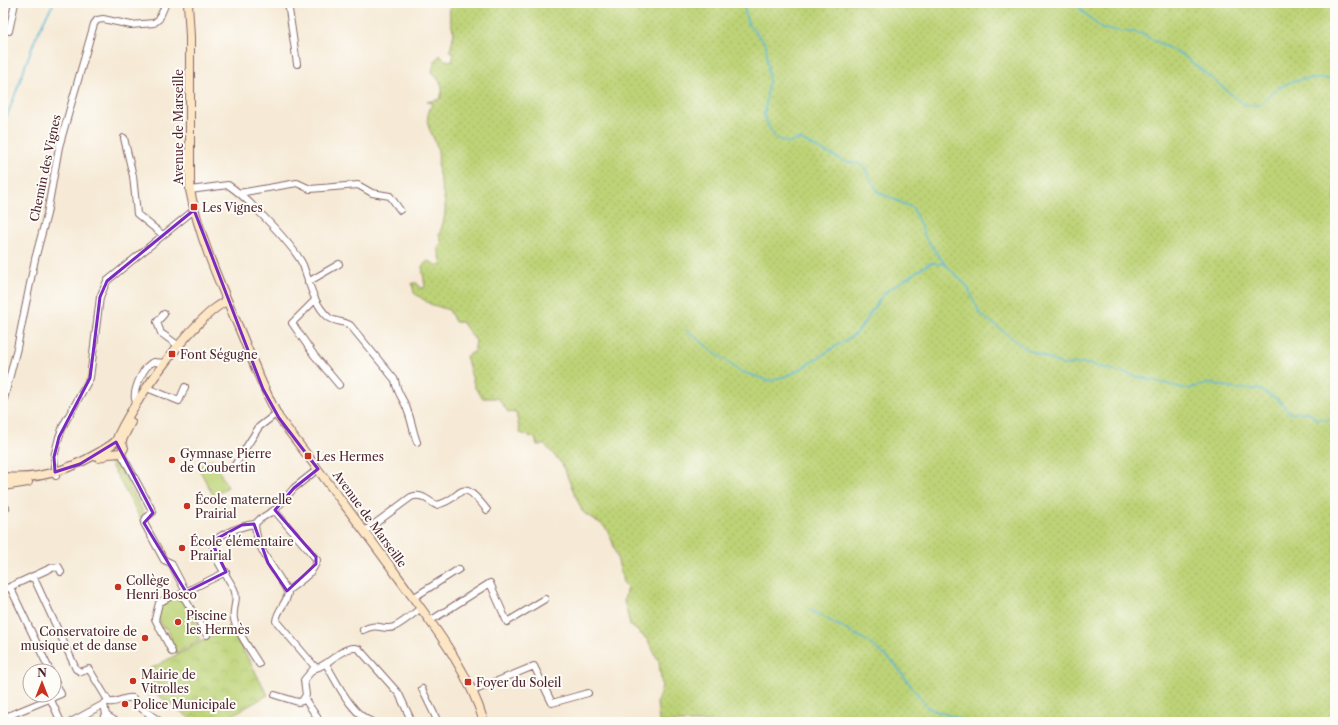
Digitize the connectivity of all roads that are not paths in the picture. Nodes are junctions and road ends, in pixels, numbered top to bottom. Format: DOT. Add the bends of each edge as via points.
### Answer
graph roads {
  1 [pos="15,3"];
  2 [pos="166,3"];
  3 [pos="188,3"];
  4 [pos="288,3"];
  5 [pos="9,31"];
  6 [pos="297,64"];
  7 [pos="124,138"];
  8 [pos="190,190"];
  9 [pos="239,193"];
  10 [pos="194,210"];
  11 [pos="400,210"];
  12 [pos="163,235"];
  13 [pos="339,264"];
  14 [pos="308,282"];
  15 [pos="315,300"];
  16 [pos="227,301"];
  17 [pos="164,314"];
  18 [pos="179,346"];
  19 [pos="164,363"];
  20 [pos="339,385"];
  21 [pos="185,387"];
  22 [pos="147,388"];
  23 [pos="139,401"];
  24 [pos="3,403"];
  25 [pos="277,413"];
  26 [pos="417,442"];
  27 [pos="117,447"];
  28 [pos="233,468"];
  29 [pos="318,469"];
  30 [pos="56,474"];
  31 [pos="4,476"];
  32 [pos="4,486"];
  33 [pos="274,510"];
  34 [pos="487,510"];
  35 [pos="255,524"];
  36 [pos="365,532"];
  37 [pos="458,569"];
  38 [pos="62,572"];
  39 [pos="226,572"];
  40 [pos="33,576"];
  41 [pos="10,587"];
  42 [pos="3,590"];
  43 [pos="287,591"];
  44 [pos="186,592"];
  45 [pos="179,595"];
  46 [pos="413,598"];
  47 [pos="545,599"];
  48 [pos="421,608"];
  49 [pos="430,621"];
  50 [pos="363,630"];
  51 [pos="207,635"];
  52 [pos="172,652"];
  53 [pos="46,663"];
  54 [pos="259,664"];
  55 [pos="326,664"];
  56 [pos="315,667"];
  57 [pos="422,688"];
  58 [pos="473,691"];
  59 [pos="588,693"];
  60 [pos="275,695"];
  61 [pos="304,698"];
  62 [pos="106,702"];
  63 [pos="38,703"];
  64 [pos="52,703"];
  65 [pos="106,715"];
  66 [pos="317,717"];
  67 [pos="3,718"];
  68 [pos="61,722"];
  69 [pos="71,722"];
  70 [pos="101,722"];
  71 [pos="116,722"];
  72 [pos="161,722"];
  73 [pos="373,722"];
  74 [pos="412,722"];
  75 [pos="438,722"];
  76 [pos="484,722"];
  1 -- 5 [label="street"];
  2 -- 24 [label="street, Chemin des Vignes" via="159,19 154,23 131,25 103,19 97,20 94,24 58,147 47,214"];
  3 -- 8 [label="street, Avenue de Marseille"];
  4 -- 6 [label="street"];
  7 -- 12 [label="street" via="133,176 137,214"];
  8 -- 9 [label="street" via="228,185"];
  8 -- 10 [label="street, Avenue de Marseille"];
  9 -- 11 [label="street" via="297,183 310,188 358,185 372,193 390,196"];
  9 -- 14 [label="street" via="288,243 302,265"];
  10 -- 12 [label="street"];
  10 -- 16 [label="street, Avenue de Marseille"];
  12 -- 30 [label="street" via="112,276 103,289 96,320 90,378 59,437 54,457"];
  13 -- 14 [label="street"];
  14 -- 15 [label="street"];
  15 -- 20 [label="street" via="292,323"];
  15 -- 26 [label="street" via="328,317 350,325 395,380 396,388 408,410"];
  16 -- 18 [label="street" via="211,310"];
  16 -- 25 [label="street, Avenue de Marseille" via="263,388"];
  17 -- 18 [label="street" via="157,322 161,333"];
  18 -- 19 [label="street"];
  19 -- 22 [label="street"];
  19 -- 23 [label="street" via="154,362 149,365 135,387 135,398"];
  21 -- 22 [label="street" via="179,401"];
  22 -- 23 [label="street"];
  23 -- 27 [label="street" via="134,406"];
  25 -- 28 [label="street" via="259,427"];
  25 -- 29 [label="street, Avenue de Marseille"];
  27 -- 30 [label="street"];
  27 -- 44 [label="street" via="153,512 144,523 164,560 171,563"];
  29 -- 33 [label="street" via="294,488"];
  29 -- 36 [label="street, Avenue de Marseille"];
  30 -- 31 [label="street" via="22,478"];
  30 -- 32 [label="street"];
  31 -- 32 [label="street"];
  33 -- 35 [label="street"];
  33 -- 43 [label="street" via="317,560 303,579"];
  34 -- 36 [label="street" via="475,495 467,491 457,493 436,505 416,495"];
  35 -- 39 [label="street" via="242,525 216,539 213,545 215,553"];
  35 -- 43 [label="street" via="268,563"];
  36 -- 46 [label="street, Avenue de Marseille"];
  37 -- 46 [label="street"];
  38 -- 40 [label="street" via="59,567 55,567"];
  39 -- 44 [label="street"];
  39 -- 54 [label="street" via="235,590 234,618"];
  40 -- 41 [label="street"];
  40 -- 62 [label="street" via="76,669 81,672 89,669"];
  41 -- 42 [label="street"];
  41 -- 53 [label="street"];
  43 -- 56 [label="street" via="288,598 276,621"];
  44 -- 45 [label="street"];
  45 -- 51 [label="street" via="186,599"];
  45 -- 52 [label="street" via="173,595 159,603 155,619"];
  46 -- 48 [label="street, Avenue de Marseille"];
  47 -- 49 [label="street" via="507,622 490,583"];
  48 -- 49 [label="street, Avenue de Marseille"];
  48 -- 50 [label="street" via="394,627 384,628 376,625"];
  49 -- 58 [label="street, Avenue de Marseille"];
  55 -- 56 [label="street"];
  55 -- 73 [label="street" via="357,713"];
  55 -- 74 [label="street" via="348,649 359,650 399,694"];
  56 -- 61 [label="street" via="304,680"];
  57 -- 75 [label="street"];
  58 -- 59 [label="street" via="534,666 552,703"];
  58 -- 76 [label="street, Avenue de Marseille"];
  60 -- 61 [label="street" via="298,702"];
  61 -- 66 [label="street"];
  62 -- 65 [label="street"];
  62 -- 69 [label="street"];
  62 -- 72 [label="street" via="114,703 127,697 133,698 142,709"];
  63 -- 67 [label="street"];
  64 -- 68 [label="street"];
  65 -- 70 [label="street"];
  65 -- 71 [label="street"];
}
